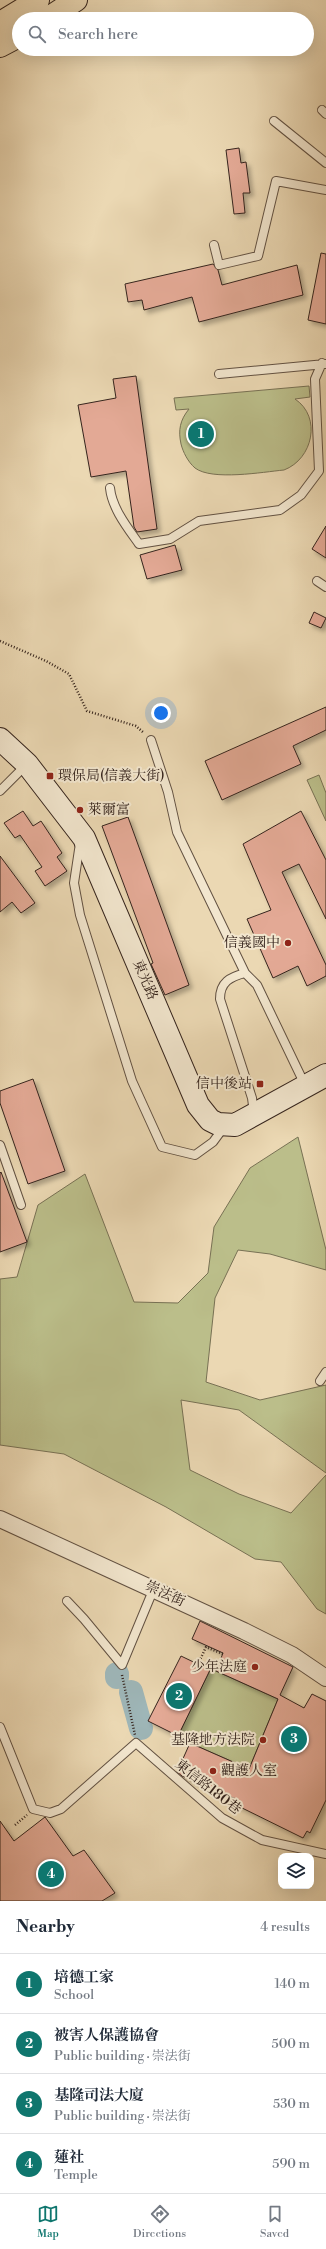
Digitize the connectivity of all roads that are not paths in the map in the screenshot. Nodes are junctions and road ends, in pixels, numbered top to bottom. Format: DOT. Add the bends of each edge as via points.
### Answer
graph roads {
  1 [pos="38,0"];
  2 [pos="74,1"];
  3 [pos="18,12"];
  4 [pos="58,12"];
  5 [pos="12,16"];
  6 [pos="0,23"];
  7 [pos="12,40"];
  8 [pos="0,46"];
  9 [pos="274,121"];
  10 [pos="326,163"];
  11 [pos="326,190"];
  12 [pos="214,245"];
  13 [pos="324,364"];
  14 [pos="219,374"];
  15 [pos="110,488"];
  16 [pos="317,581"];
  17 [pos="326,587"];
  18 [pos="0,739"];
  19 [pos="151,740"];
  20 [pos="27,764"];
  21 [pos="0,791"];
  22 [pos="81,835"];
  23 [pos="245,973"];
  24 [pos="326,1075"];
  25 [pos="306,1086"];
  26 [pos="255,1116"];
  27 [pos="226,1125"];
  28 [pos="0,1145"];
  29 [pos="21,1205"];
  30 [pos="326,1372"];
  31 [pos="320,1381"];
  32 [pos="0,1519"];
  33 [pos="154,1588"];
  34 [pos="67,1601"];
  35 [pos="326,1678"];
  36 [pos="0,1727"];
  37 [pos="326,1854"];
  1 -- 3 [label="highway"];
  2 -- 4 [label="highway"];
  5 -- 6 [label="highway"];
  7 -- 8 [label="highway"];
  9 -- 10 [label="lane"];
  11 -- 12 [label="lane" via="276,181 258,256 219,265"];
  13 -- 14 [label="lane"];
  13 -- 15 [label="lane" via="315,379 319,471 301,495 280,510 199,521 170,539 139,544 124,523 111,496"];
  16 -- 17 [label="lane"];
  18 -- 20 [label="street, 東光路"];
  19 -- 23 [label="lane" via="178,832"];
  20 -- 21 [label="lane"];
  20 -- 22 [label="street, 東光路"];
  22 -- 27 [label="street, 東光路" via="198,1105 210,1120"];
  22 -- 27 [label="lane" via="74,883 80,915 132,1081 162,1147 195,1155 213,1142"];
  23 -- 25 [label="lane" via="257,985"];
  23 -- 26 [label="lane" via="232,976 222,984 220,999 252,1098"];
  24 -- 25 [label="street"];
  25 -- 26 [label="street"];
  26 -- 27 [label="street" via="235,1125"];
  28 -- 29 [label="lane"];
  30 -- 31 [label="lane"];
  32 -- 33 [label="street, 崇法街"];
  33 -- 34 [label="lane" via="122,1665"];
  33 -- 35 [label="street, 崇法街" via="292,1655"];
  36 -- 37 [label="lane, 東信路180巷" via="34,1809 50,1813 61,1810 136,1743 222,1818 262,1840"];
}
